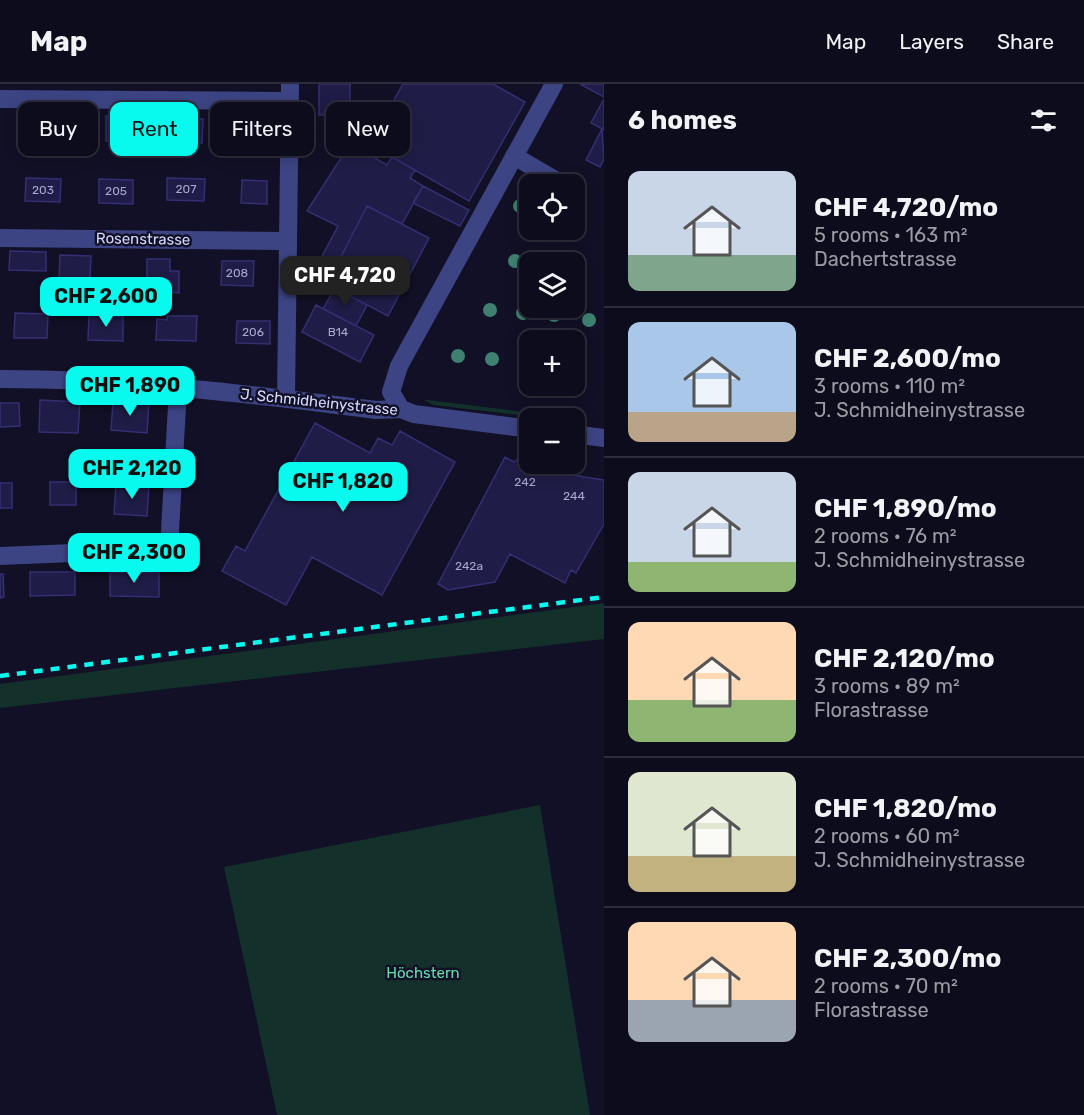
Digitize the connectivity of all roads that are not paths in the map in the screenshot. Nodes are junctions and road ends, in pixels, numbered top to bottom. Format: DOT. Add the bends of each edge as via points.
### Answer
graph roads {
  1 [pos="554,84"];
  2 [pos="290,93"];
  3 [pos="0,99"];
  4 [pos="514,156"];
  5 [pos="545,174"];
  6 [pos="0,238"];
  7 [pos="286,241"];
  8 [pos="0,379"];
  9 [pos="178,388"];
  10 [pos="286,399"];
  11 [pos="401,409"];
  12 [pos="519,428"];
  13 [pos="585,435"];
  14 [pos="604,438"];
  15 [pos="0,556"];
  1 -- 4 [label="street"];
  2 -- 3 [label="street"];
  2 -- 7 [label="street"];
  4 -- 5 [label="street"];
  4 -- 11 [label="street" via="399,366 391,392"];
  6 -- 7 [label="street, Rosenstrasse"];
  7 -- 10 [label="street"];
  8 -- 9 [label="street, J. Schmidheinystrasse"];
  9 -- 10 [label="street, J. Schmidheinystrasse"];
  9 -- 15 [label="street" via="169,549"];
  10 -- 11 [label="street, J. Schmidheinystrasse" via="376,410"];
  11 -- 12 [label="street, J. Schmidheinystrasse"];
  13 -- 14 [label="street"];
}
